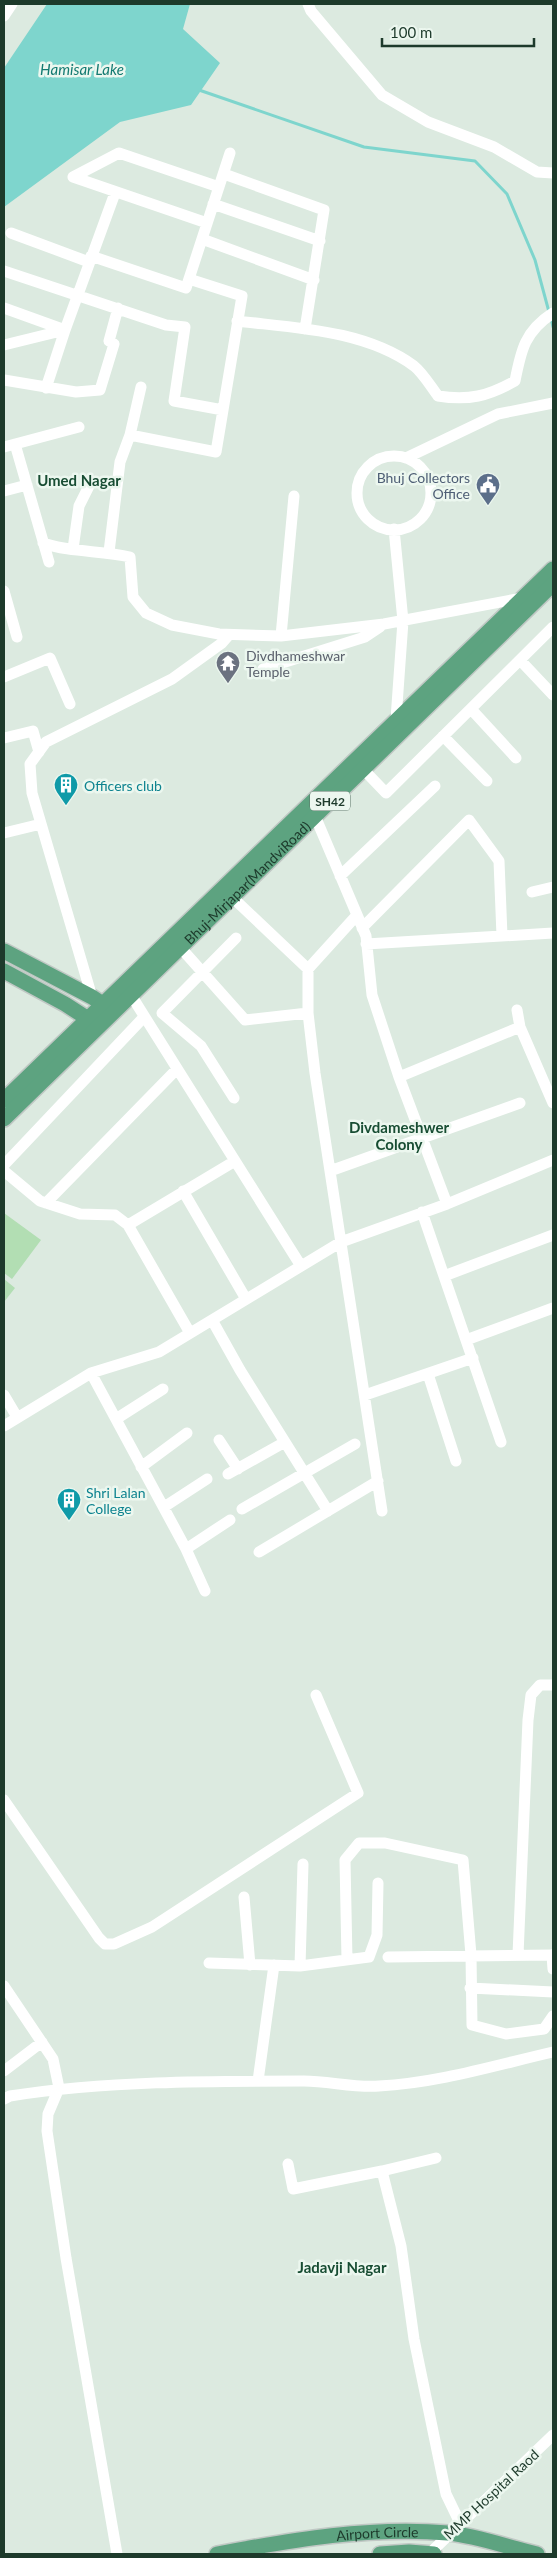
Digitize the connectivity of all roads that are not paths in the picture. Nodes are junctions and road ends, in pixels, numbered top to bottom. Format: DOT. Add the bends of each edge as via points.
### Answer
graph roads {
  1 [pos="12,4"];
  2 [pos="308,4"];
  3 [pos="4,16"];
  4 [pos="230,153"];
  5 [pos="553,173"];
  6 [pos="224,174"];
  7 [pos="219,187"];
  8 [pos="115,193"];
  9 [pos="213,204"];
  10 [pos="207,224"];
  11 [pos="11,233"];
  12 [pos="202,239"];
  13 [pos="320,241"];
  14 [pos="90,259"];
  15 [pos="4,271"];
  16 [pos="189,279"];
  17 [pos="314,280"];
  18 [pos="77,295"];
  19 [pos="4,308"];
  20 [pos="118,308"];
  21 [pos="551,315"];
  22 [pos="238,321"];
  23 [pos="305,329"];
  24 [pos="64,330"];
  25 [pos="4,346"];
  26 [pos="4,380"];
  27 [pos="141,387"];
  28 [pos="46,388"];
  29 [pos="553,403"];
  30 [pos="223,410"];
  31 [pos="79,427"];
  32 [pos="130,435"];
  33 [pos="9,445"];
  34 [pos="406,458"];
  35 [pos="4,478"];
  36 [pos="91,482"];
  37 [pos="27,485"];
  38 [pos="5,490"];
  39 [pos="294,496"];
  40 [pos="394,530"];
  41 [pos="43,543"];
  42 [pos="73,549"];
  43 [pos="109,552"];
  44 [pos="49,562"];
  45 [pos="553,569"];
  46 [pos="553,584"];
  47 [pos="4,594"];
  48 [pos="522,598"];
  49 [pos="403,621"];
  50 [pos="384,624"];
  51 [pos="553,627"];
  52 [pos="229,635"];
  53 [pos="281,636"];
  54 [pos="17,637"];
  55 [pos="520,660"];
  56 [pos="263,669"];
  57 [pos="4,677"];
  58 [pos="553,695"];
  59 [pos="70,704"];
  60 [pos="471,709"];
  61 [pos="396,719"];
  62 [pos="444,736"];
  63 [pos="4,738"];
  64 [pos="39,752"];
  65 [pos="516,758"];
  66 [pos="363,769"];
  67 [pos="487,781"];
  68 [pos="435,786"];
  69 [pos="314,816"];
  70 [pos="41,824"];
  71 [pos="4,833"];
  72 [pos="340,876"];
  73 [pos="553,887"];
  74 [pos="532,892"];
  75 [pos="232,897"];
  76 [pos="357,915"];
  77 [pos="362,928"];
  78 [pos="553,933"];
  79 [pos="502,936"];
  80 [pos="236,938"];
  81 [pos="366,944"];
  82 [pos="180,947"];
  83 [pos="4,951"];
  84 [pos="308,969"];
  85 [pos="4,972"];
  86 [pos="202,973"];
  87 [pos="131,995"];
  88 [pos="103,1004"];
  89 [pos="517,1010"];
  90 [pos="308,1013"];
  91 [pos="144,1016"];
  92 [pos="94,1022"];
  93 [pos="520,1028"];
  94 [pos="177,1069"];
  95 [pos="400,1078"];
  96 [pos="234,1098"];
  97 [pos="4,1100"];
  98 [pos="520,1102"];
  99 [pos="553,1103"];
  100 [pos="4,1119"];
  101 [pos="422,1138"];
  102 [pos="235,1160"];
  103 [pos="553,1160"];
  104 [pos="4,1165"];
  105 [pos="4,1171"];
  106 [pos="330,1171"];
  107 [pos="183,1191"];
  108 [pos="46,1202"];
  109 [pos="447,1204"];
  110 [pos="422,1212"];
  111 [pos="128,1225"];
  112 [pos="553,1235"];
  113 [pos="341,1242"];
  114 [pos="301,1266"];
  115 [pos="444,1276"];
  116 [pos="246,1299"];
  117 [pos="553,1308"];
  118 [pos="212,1320"];
  119 [pos="190,1333"];
  120 [pos="466,1340"];
  121 [pos="473,1358"];
  122 [pos="91,1373"];
  123 [pos="428,1374"];
  124 [pos="163,1389"];
  125 [pos="4,1395"];
  126 [pos="365,1396"];
  127 [pos="17,1417"];
  128 [pos="116,1419"];
  129 [pos="4,1426"];
  130 [pos="187,1433"];
  131 [pos="219,1440"];
  132 [pos="285,1442"];
  133 [pos="502,1442"];
  134 [pos="355,1444"];
  135 [pos="456,1461"];
  136 [pos="141,1467"];
  137 [pos="304,1472"];
  138 [pos="208,1479"];
  139 [pos="378,1481"];
  140 [pos="164,1508"];
  141 [pos="242,1509"];
  142 [pos="328,1511"];
  143 [pos="382,1511"];
  144 [pos="230,1520"];
  145 [pos="186,1549"];
  146 [pos="259,1552"];
  147 [pos="205,1591"];
  148 [pos="553,1685"];
  149 [pos="316,1695"];
  150 [pos="4,1800"];
  151 [pos="303,1864"];
  152 [pos="378,1883"];
  153 [pos="244,1897"];
  154 [pos="470,1955"];
  155 [pos="518,1955"];
  156 [pos="553,1955"];
  157 [pos="388,1957"];
  158 [pos="347,1960"];
  159 [pos="209,1964"];
  160 [pos="250,1964"];
  161 [pos="274,1965"];
  162 [pos="300,1966"];
  163 [pos="553,1969"];
  164 [pos="4,1986"];
  165 [pos="470,1988"];
  166 [pos="553,1992"];
  167 [pos="553,2016"];
  168 [pos="42,2042"];
  169 [pos="553,2045"];
  170 [pos="553,2052"];
  171 [pos="481,2068"];
  172 [pos="4,2071"];
  173 [pos="258,2081"];
  174 [pos="59,2088"];
  175 [pos="4,2099"];
  176 [pos="436,2158"];
  177 [pos="288,2164"];
  178 [pos="382,2171"];
  179 [pos="553,2435"];
  180 [pos="460,2523"];
  181 [pos="448,2533"];
  182 [pos="117,2554"];
  183 [pos="217,2554"];
  184 [pos="380,2554"];
  185 [pos="431,2554"];
  186 [pos="537,2554"];
  1 -- 3 [label="street"];
  2 -- 5 [label="street" via="382,95 428,122 494,146 537,172"];
  4 -- 6 [label="street"];
  6 -- 7 [label="street"];
  6 -- 13 [label="street" via="324,210"];
  7 -- 8 [label="street" via="119,153 72,177"];
  7 -- 9 [label="street"];
  8 -- 10 [label="street"];
  8 -- 14 [label="street"];
  9 -- 10 [label="street"];
  9 -- 13 [label="street"];
  10 -- 12 [label="street"];
  11 -- 14 [label="street"];
  12 -- 16 [label="street"];
  12 -- 17 [label="street"];
  13 -- 17 [label="street"];
  14 -- 16 [label="street" via="186,288"];
  14 -- 18 [label="street"];
  15 -- 18 [label="street"];
  16 -- 22 [label="street" via="242,296"];
  17 -- 23 [label="street"];
  18 -- 20 [label="street"];
  18 -- 24 [label="street"];
  19 -- 24 [label="street"];
  20 -- 28 [label="street" via="109,341 114,344 100,390 76,392"];
  20 -- 30 [label="street" via="166,325 185,327 174,400"];
  21 -- 23 [label="street" via="537,325 522,346 515,381 492,394 459,400 438,396 415,367 387,352 338,333"];
  22 -- 23 [label="street"];
  22 -- 30 [label="street"];
  24 -- 25 [label="street"];
  24 -- 28 [label="street"];
  26 -- 28 [label="street"];
  27 -- 32 [label="street"];
  29 -- 34 [label="street" via="498,414"];
  30 -- 32 [label="street" via="216,452"];
  31 -- 33 [label="street"];
  32 -- 43 [label="street" via="120,462"];
  33 -- 37 [label="street"];
  34 -- 40 [label="street" via="419,466 428,478 430,501 417,521"];
  34 -- 40 [label="street" via="392,456 378,460 362,475 357,488 358,502 365,516 378,526"];
  35 -- 38 [label="street"];
  36 -- 42 [label="street" via="79,506"];
  37 -- 38 [label="street"];
  37 -- 41 [label="street"];
  39 -- 53 [label="street"];
  40 -- 49 [label="street"];
  41 -- 42 [label="street"];
  41 -- 44 [label="street"];
  42 -- 43 [label="street"];
  43 -- 52 [label="street" via="130,557 133,597 146,613 172,625"];
  45 -- 48 [label="main road, Bhuj-Mirjapar(MandviRoad) / SH42"];
  46 -- 66 [label="main road, Bhuj-Mirjapar(MandviRoad) / SH42"];
  47 -- 54 [label="street"];
  48 -- 49 [label="street"];
  48 -- 61 [label="main road, Bhuj-Mirjapar(MandviRoad) / SH42"];
  49 -- 50 [label="street"];
  49 -- 61 [label="street"];
  50 -- 53 [label="street"];
  50 -- 56 [label="street" via="365,636"];
  51 -- 55 [label="street"];
  52 -- 53 [label="street"];
  52 -- 64 [label="street" via="172,679 46,742"];
  55 -- 58 [label="street"];
  55 -- 60 [label="street"];
  57 -- 59 [label="street" via="50,658"];
  60 -- 62 [label="street"];
  60 -- 65 [label="street"];
  61 -- 88 [label="main road, Bhuj-Mirjapar(MandviRoad) / SH42"];
  62 -- 66 [label="street" via="386,793"];
  62 -- 67 [label="street"];
  63 -- 64 [label="street" via="33,731"];
  64 -- 70 [label="street" via="30,764 32,793"];
  66 -- 69 [label="main road, Bhuj-Mirjapar(MandviRoad) / SH42"];
  68 -- 72 [label="street"];
  69 -- 72 [label="street"];
  69 -- 75 [label="main road, Bhuj-Mirjapar(MandviRoad) / SH42"];
  70 -- 71 [label="street"];
  70 -- 88 [label="street"];
  72 -- 76 [label="street"];
  73 -- 74 [label="street"];
  75 -- 82 [label="main road, Bhuj-Mirjapar(MandviRoad) / SH42"];
  75 -- 84 [label="street"];
  76 -- 77 [label="street"];
  76 -- 84 [label="street"];
  77 -- 79 [label="street" via="468,820 499,861"];
  77 -- 81 [label="street"];
  78 -- 79 [label="street"];
  79 -- 81 [label="street"];
  80 -- 86 [label="street"];
  81 -- 95 [label="street" via="372,995"];
  82 -- 86 [label="street"];
  82 -- 87 [label="main road, Bhuj-Mirjapar(MandviRoad) / SH42"];
  83 -- 88 [label="main road"];
  84 -- 90 [label="street"];
  85 -- 92 [label="main road"];
  86 -- 90 [label="street" via="245,1020"];
  86 -- 96 [label="street" via="162,1013 201,1046"];
  87 -- 88 [label="main road, Bhuj-Mirjapar(MandviRoad) / SH42"];
  87 -- 91 [label="street"];
  88 -- 92 [label="main road, Bhuj-Mirjapar(MandviRoad) / SH42"];
  89 -- 93 [label="street"];
  90 -- 106 [label="street"];
  91 -- 94 [label="street"];
  91 -- 104 [label="street"];
  92 -- 97 [label="main road, Bhuj-Mirjapar(MandviRoad) / SH42"];
  92 -- 100 [label="main road, Bhuj-Mirjapar(MandviRoad) / SH42"];
  93 -- 95 [label="street"];
  93 -- 99 [label="street"];
  94 -- 102 [label="street"];
  94 -- 108 [label="street"];
  95 -- 101 [label="street"];
  98 -- 101 [label="street"];
  101 -- 106 [label="street"];
  101 -- 109 [label="street"];
  102 -- 107 [label="street"];
  102 -- 114 [label="street"];
  103 -- 109 [label="street"];
  105 -- 108 [label="street" via="40,1201"];
  106 -- 113 [label="street"];
  107 -- 111 [label="street"];
  107 -- 116 [label="street"];
  108 -- 111 [label="street" via="80,1214 115,1215"];
  109 -- 110 [label="street"];
  110 -- 113 [label="street"];
  110 -- 115 [label="street"];
  111 -- 119 [label="street"];
  112 -- 115 [label="street"];
  113 -- 114 [label="street"];
  113 -- 126 [label="street"];
  114 -- 116 [label="street"];
  115 -- 120 [label="street"];
  116 -- 118 [label="street"];
  117 -- 120 [label="street"];
  118 -- 119 [label="street"];
  118 -- 132 [label="street"];
  119 -- 122 [label="street" via="159,1352"];
  120 -- 121 [label="street"];
  121 -- 123 [label="street"];
  121 -- 133 [label="street"];
  122 -- 127 [label="street"];
  122 -- 128 [label="street"];
  123 -- 126 [label="street"];
  123 -- 135 [label="street"];
  124 -- 128 [label="street"];
  125 -- 127 [label="street"];
  126 -- 139 [label="street"];
  127 -- 129 [label="street"];
  128 -- 136 [label="street"];
  130 -- 136 [label="street"];
  131 -- 132 [label="street" via="233,1472"];
  132 -- 137 [label="street"];
  134 -- 137 [label="street"];
  136 -- 140 [label="street"];
  137 -- 141 [label="street"];
  137 -- 142 [label="street"];
  138 -- 140 [label="street"];
  139 -- 142 [label="street"];
  139 -- 143 [label="street"];
  140 -- 145 [label="street"];
  142 -- 146 [label="street"];
  144 -- 145 [label="street"];
  145 -- 147 [label="street"];
  148 -- 155 [label="street" via="540,1685 531,1695"];
  149 -- 150 [label="street" via="358,1793 152,1927 114,1944 105,1944 99,1938"];
  151 -- 162 [label="street"];
  152 -- 158 [label="street" via="377,1935 369,1957"];
  153 -- 160 [label="street"];
  154 -- 155 [label="street"];
  154 -- 157 [label="street"];
  154 -- 158 [label="street" via="463,1860 385,1843 359,1843 344,1860"];
  154 -- 165 [label="street"];
  155 -- 156 [label="street"];
  156 -- 163 [label="street"];
  158 -- 162 [label="street"];
  159 -- 160 [label="street"];
  160 -- 161 [label="street"];
  161 -- 162 [label="street"];
  161 -- 173 [label="street"];
  164 -- 168 [label="street"];
  165 -- 166 [label="street"];
  165 -- 167 [label="street" via="472,2025 506,2034 544,2029"];
  168 -- 172 [label="street"];
  168 -- 174 [label="street" via="53,2059"];
  169 -- 171 [label="street"];
  170 -- 171 [label="street"];
  171 -- 173 [label="street" via="376,2087 310,2081"];
  173 -- 174 [label="street"];
  174 -- 175 [label="street"];
  174 -- 182 [label="street" via="48,2114 47,2131"];
  176 -- 178 [label="street"];
  177 -- 178 [label="street" via="293,2189"];
  178 -- 180 [label="street" via="401,2246 414,2339 446,2494"];
  179 -- 180 [label="street, MMP Hospital Raod"];
  180 -- 181 [label="street, MMP Hospital Raod"];
  181 -- 183 [label="main road, Airport Circle" via="394,2532 287,2541"];
  181 -- 185 [label="street, MMP Hospital Raod"];
  181 -- 186 [label="main road, Airport Circle"];
  184 -- 185 [label="main road, Airport Circle"];
}
